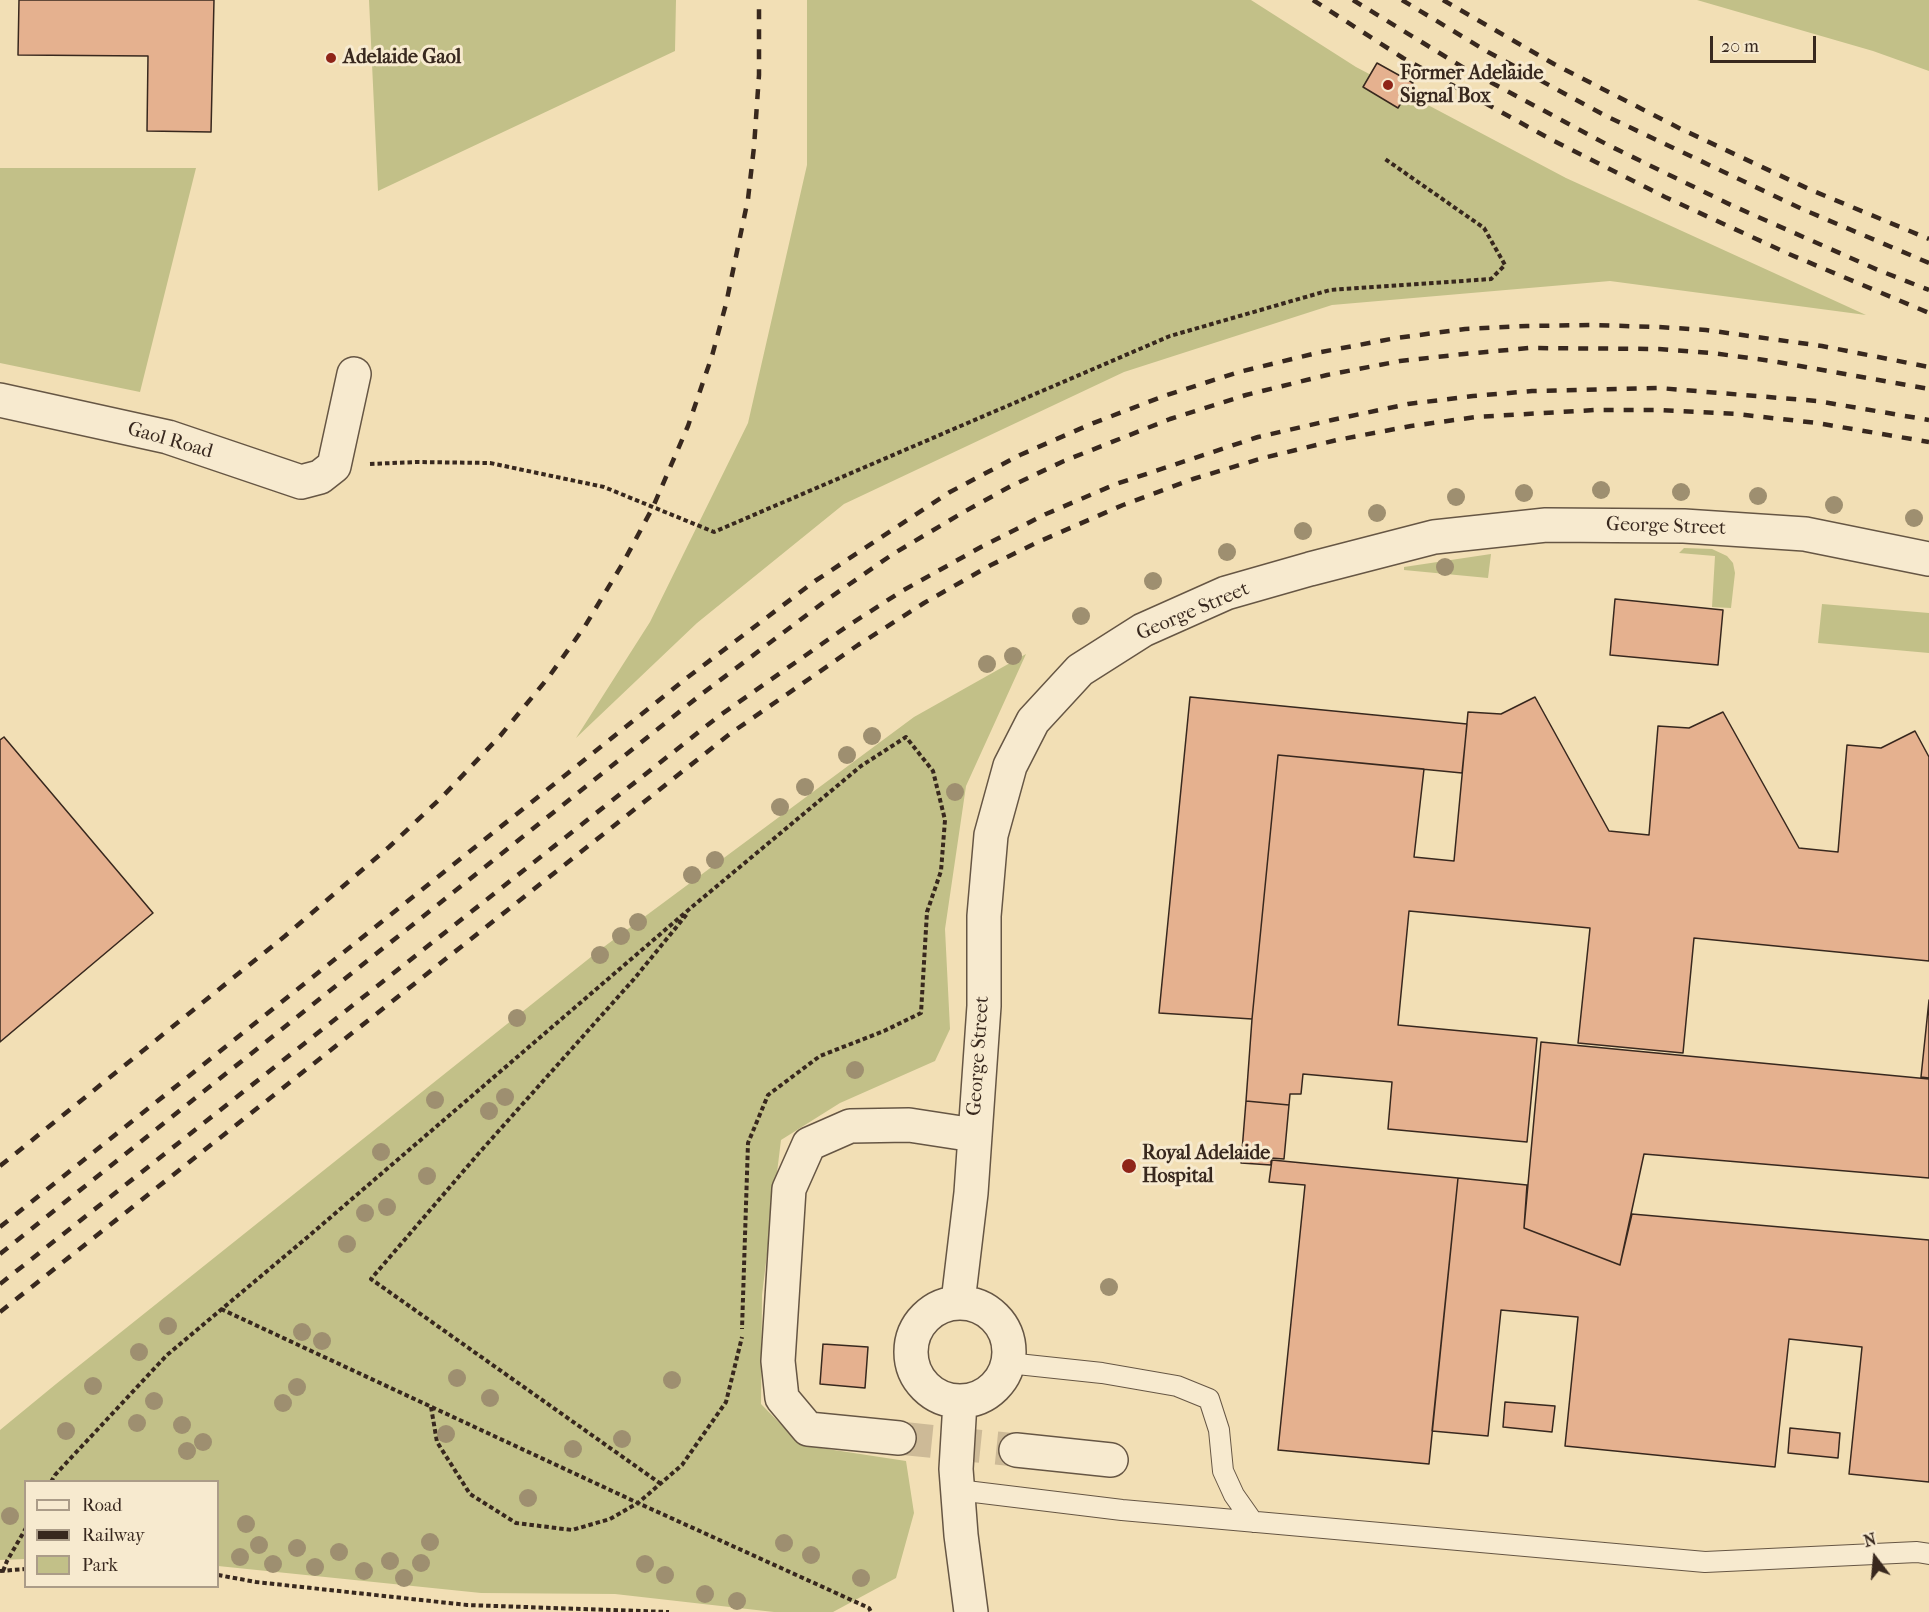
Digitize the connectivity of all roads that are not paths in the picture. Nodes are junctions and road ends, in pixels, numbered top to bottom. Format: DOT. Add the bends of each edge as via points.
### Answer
graph roads {
  1 [pos="354,374"];
  2 [pos="0,400"];
  3 [pos="1929,559"];
  4 [pos="974,1135"];
  5 [pos="958,1302"];
  6 [pos="1008,1363"];
  7 [pos="960,1402"];
  8 [pos="899,1438"];
  9 [pos="1016,1450"];
  10 [pos="1111,1460"];
  11 [pos="958,1490"];
  12 [pos="1253,1522"];
  13 [pos="1929,1554"];
  14 [pos="971,1612"];
  1 -- 2 [label="street, Gaol Road" via="334,466 320,477 301,482 168,437"];
  3 -- 4 [label="street, George Street" via="1805,534 1684,526 1546,525 1434,537 1310,569 1226,593 1143,630 1080,670 1033,721 1010,766 990,847"];
  4 -- 5 [label="street, George Street"];
  4 -- 8 [label="street" via="909,1125 850,1126 809,1144 789,1189 778,1361 782,1398 808,1429"];
  5 -- 6 [label="street" via="973,1304 998,1321 1006,1334"];
  5 -- 7 [label="street" via="924,1318 912,1338 910,1353 913,1368 925,1387 944,1399"];
  6 -- 7 [label="street" via="990,1391"];
  6 -- 12 [label="lane" via="1177,1386 1209,1399 1219,1430 1222,1471"];
  7 -- 11 [label="street"];
  9 -- 10 [label="street"];
  11 -- 12 [label="lane"];
  11 -- 14 [label="street"];
  12 -- 13 [label="lane" via="1705,1562"];
}
